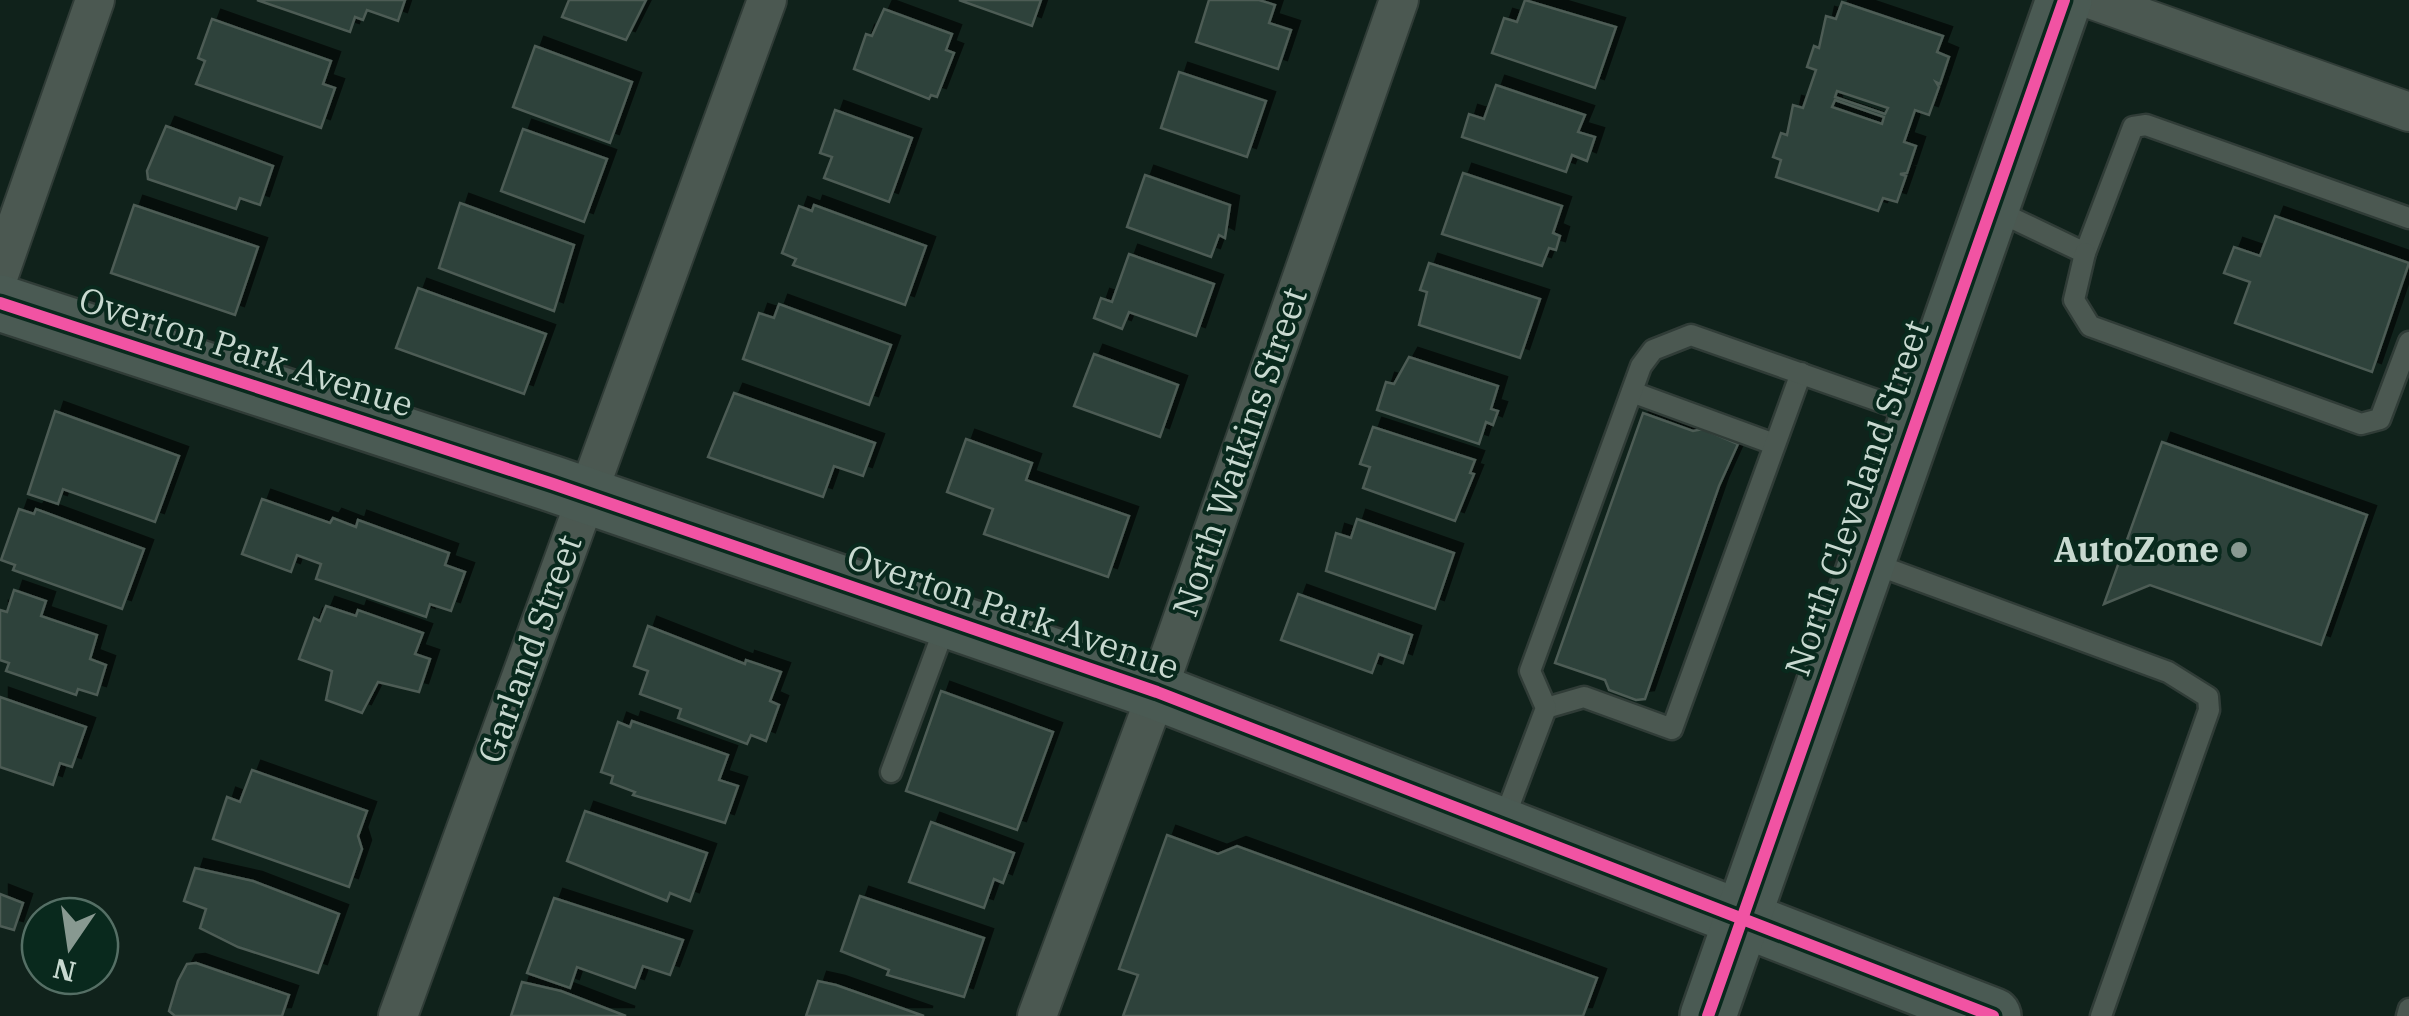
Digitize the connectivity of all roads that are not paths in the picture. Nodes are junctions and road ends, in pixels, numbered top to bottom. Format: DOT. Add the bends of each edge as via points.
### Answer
graph roads {
  1 [pos="95,0"];
  2 [pos="766,0"];
  3 [pos="1398,0"];
  4 [pos="2064,0"];
  5 [pos="2094,0"];
  6 [pos="2409,112"];
  7 [pos="1991,208"];
  8 [pos="2409,218"];
  9 [pos="2085,252"];
  10 [pos="0,272"];
  11 [pos="0,302"];
  12 [pos="2409,342"];
  13 [pos="1800,373"];
  14 [pos="1632,392"];
  15 [pos="1918,414"];
  16 [pos="1774,444"];
  17 [pos="585,495"];
  18 [pos="1866,562"];
  19 [pos="947,620"];
  20 [pos="1157,692"];
  21 [pos="1546,708"];
  22 [pos="891,772"];
  23 [pos="1502,825"];
  24 [pos="1742,917"];
  25 [pos="398,1016"];
  26 [pos="1037,1016"];
  27 [pos="1708,1016"];
  28 [pos="1993,1016"];
  29 [pos="2101,1016"];
  1 -- 10 [label="street"];
  2 -- 17 [label="street, Garland Street"];
  3 -- 20 [label="street, North Watkins Street"];
  4 -- 7 [label="street, North Cleveland Street"];
  5 -- 6 [label="street"];
  7 -- 9 [label="lane"];
  7 -- 15 [label="street, North Cleveland Street"];
  8 -- 9 [label="lane" via="2146,125 2133,127"];
  9 -- 12 [label="lane" via="2074,300 2090,326 2362,424 2380,419"];
  11 -- 17 [label="street, Overton Park Avenue"];
  13 -- 14 [label="lane" via="1690,335 1652,350"];
  13 -- 15 [label="lane"];
  13 -- 16 [label="lane"];
  14 -- 16 [label="lane"];
  14 -- 21 [label="lane" via="1530,671"];
  15 -- 18 [label="street, North Cleveland Street"];
  16 -- 21 [label="lane" via="1672,729 1584,697"];
  17 -- 19 [label="street, Overton Park Avenue"];
  17 -- 25 [label="street, Garland Street"];
  18 -- 24 [label="street, North Cleveland Street"];
  18 -- 29 [label="lane" via="2168,672 2208,697 2209,710"];
  19 -- 20 [label="street, Overton Park Avenue"];
  19 -- 22 [label="lane"];
  20 -- 23 [label="street, Overton Park Avenue"];
  20 -- 26 [label="street, North Watkins Street"];
  21 -- 23 [label="lane"];
  23 -- 24 [label="street, Overton Park Avenue"];
  24 -- 27 [label="street, North Cleveland Street"];
  24 -- 28 [label="street, Overton Park Avenue"];
}
